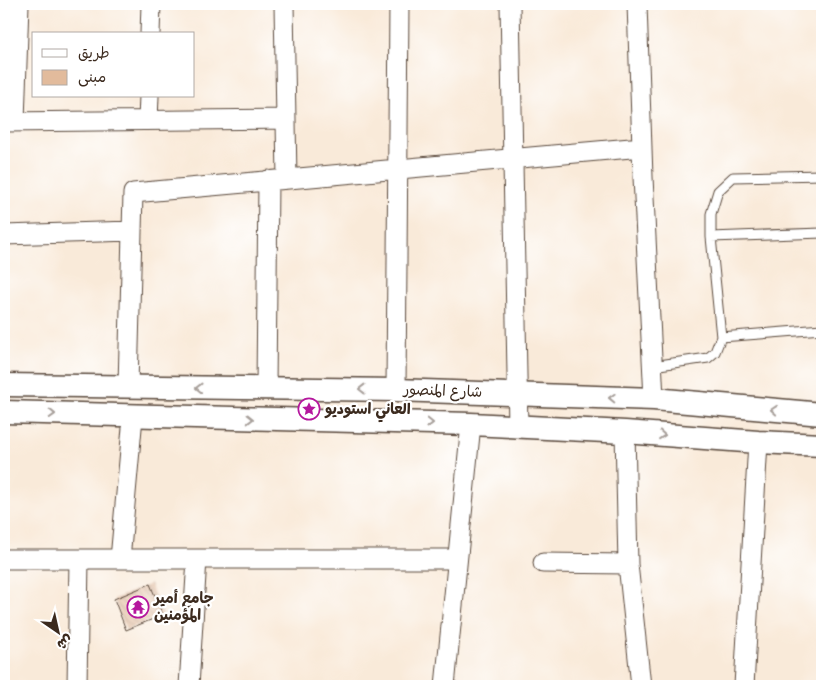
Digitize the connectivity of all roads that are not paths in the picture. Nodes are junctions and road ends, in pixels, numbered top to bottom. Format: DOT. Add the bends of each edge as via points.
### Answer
graph roads {
  1 [pos="19,4"];
  2 [pos="151,4"];
  3 [pos="284,4"];
  4 [pos="399,4"];
  5 [pos="510,4"];
  6 [pos="637,4"];
  7 [pos="150,32"];
  8 [pos="149,98"];
  9 [pos="286,119"];
  10 [pos="148,120"];
  11 [pos="9,122"];
  12 [pos="642,147"];
  13 [pos="513,158"];
  14 [pos="398,168"];
  15 [pos="822,175"];
  16 [pos="277,179"];
  17 [pos="132,231"];
  18 [pos="822,233"];
  19 [pos="4,235"];
  20 [pos="711,237"];
  21 [pos="822,329"];
  22 [pos="721,337"];
  23 [pos="652,366"];
  24 [pos="4,385"];
  25 [pos="128,386"];
  26 [pos="266,389"];
  27 [pos="396,390"];
  28 [pos="518,394"];
  29 [pos="654,399"];
  30 [pos="4,412"];
  31 [pos="822,414"];
  32 [pos="133,417"];
  33 [pos="471,424"];
  34 [pos="518,427"];
  35 [pos="625,432"];
  36 [pos="758,442"];
  37 [pos="822,445"];
  38 [pos="4,559"];
  39 [pos="79,559"];
  40 [pos="120,559"];
  41 [pos="196,559"];
  42 [pos="457,559"];
  43 [pos="543,563"];
  44 [pos="628,564"];
  45 [pos="77,686"];
  46 [pos="189,686"];
  47 [pos="445,686"];
  48 [pos="641,686"];
  49 [pos="744,686"];
  1 -- 11 [label="street"];
  2 -- 7 [label="street"];
  3 -- 9 [label="street"];
  4 -- 14 [label="street"];
  5 -- 13 [label="street"];
  6 -- 12 [label="street"];
  8 -- 10 [label="street"];
  9 -- 10 [label="street"];
  9 -- 16 [label="street"];
  10 -- 11 [label="street"];
  12 -- 13 [label="street"];
  12 -- 23 [label="street"];
  13 -- 14 [label="street"];
  13 -- 28 [label="street"];
  14 -- 16 [label="street"];
  14 -- 27 [label="street"];
  15 -- 20 [label="lane" via="734,177 718,191 711,214"];
  16 -- 17 [label="street" via="133,192"];
  16 -- 26 [label="street"];
  17 -- 19 [label="street"];
  17 -- 25 [label="street"];
  18 -- 20 [label="lane"];
  20 -- 22 [label="lane"];
  21 -- 22 [label="lane"];
  22 -- 23 [label="lane" via="715,352 708,358"];
  23 -- 29 [label="street"];
  24 -- 25 [label="street, شارع المنصور"];
  26 -- 25 [label="street, شارع المنصور, one-way"];
  27 -- 26 [label="street, شارع المنصور, one-way"];
  27 -- 28 [label="street, شارع المنصور"];
  29 -- 28 [label="street, شارع المنصور, one-way"];
  28 -- 34 [label="street"];
  31 -- 29 [label="street, شارع المنصور, one-way"];
  30 -- 32 [label="street, one-way"];
  32 -- 33 [label="street, one-way"];
  32 -- 40 [label="street"];
  33 -- 34 [label="street"];
  33 -- 42 [label="street"];
  34 -- 35 [label="street"];
  35 -- 36 [label="street, one-way"];
  35 -- 44 [label="street"];
  36 -- 37 [label="street"];
  36 -- 49 [label="street"];
  38 -- 39 [label="street"];
  39 -- 40 [label="street"];
  39 -- 45 [label="street"];
  40 -- 41 [label="street"];
  41 -- 42 [label="street"];
  41 -- 46 [label="street"];
  42 -- 47 [label="street"];
  43 -- 44 [label="street"];
  44 -- 48 [label="street"];
}
